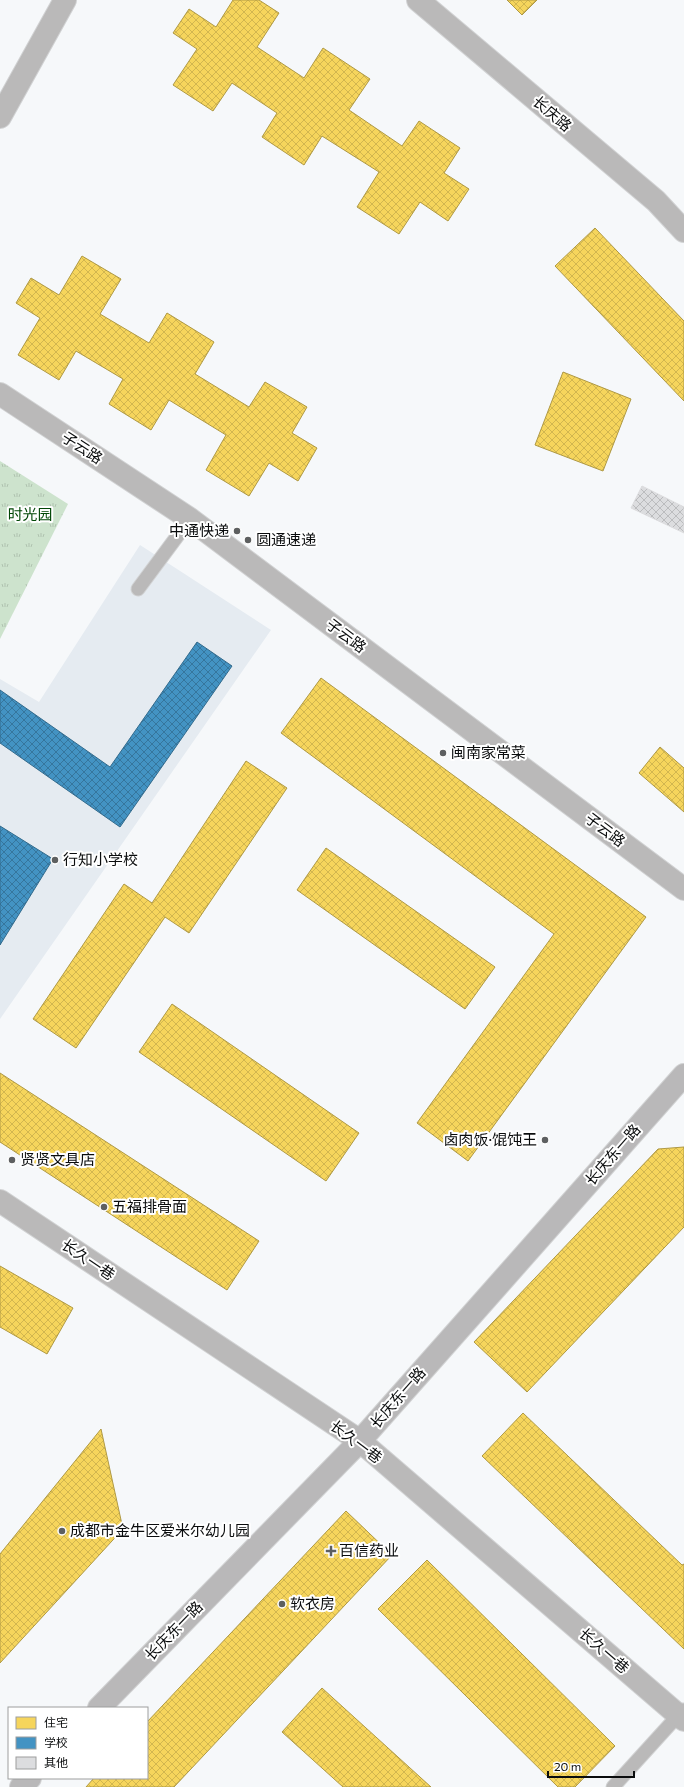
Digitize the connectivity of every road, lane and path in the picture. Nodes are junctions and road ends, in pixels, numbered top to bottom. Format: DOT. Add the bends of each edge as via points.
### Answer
graph roads {
  1 [pos="65,0"];
  2 [pos="418,0"];
  3 [pos="0,116"];
  4 [pos="684,231"];
  5 [pos="0,394"];
  6 [pos="190,519"];
  7 [pos="138,590"];
  8 [pos="684,889"];
  9 [pos="684,1075"];
  10 [pos="0,1202"];
  11 [pos="360,1442"];
  12 [pos="100,1707"];
  13 [pos="682,1715"];
  14 [pos="29,1779"];
  15 [pos="21,1787"];
  16 [pos="613,1787"];
  1 -- 3 [label="street"];
  2 -- 4 [label="street, 长庆路" via="656,201"];
  5 -- 6 [label="street, 子云路"];
  6 -- 7 [label="lane"];
  6 -- 8 [label="street, 子云路"];
  9 -- 11 [label="main road, 长庆东一路"];
  10 -- 11 [label="street, 长久一巷"];
  11 -- 12 [label="main road, 长庆东一路"];
  11 -- 13 [label="street, 长久一巷"];
  13 -- 16 [label="lane"];
  14 -- 15 [label="main road"];
}
